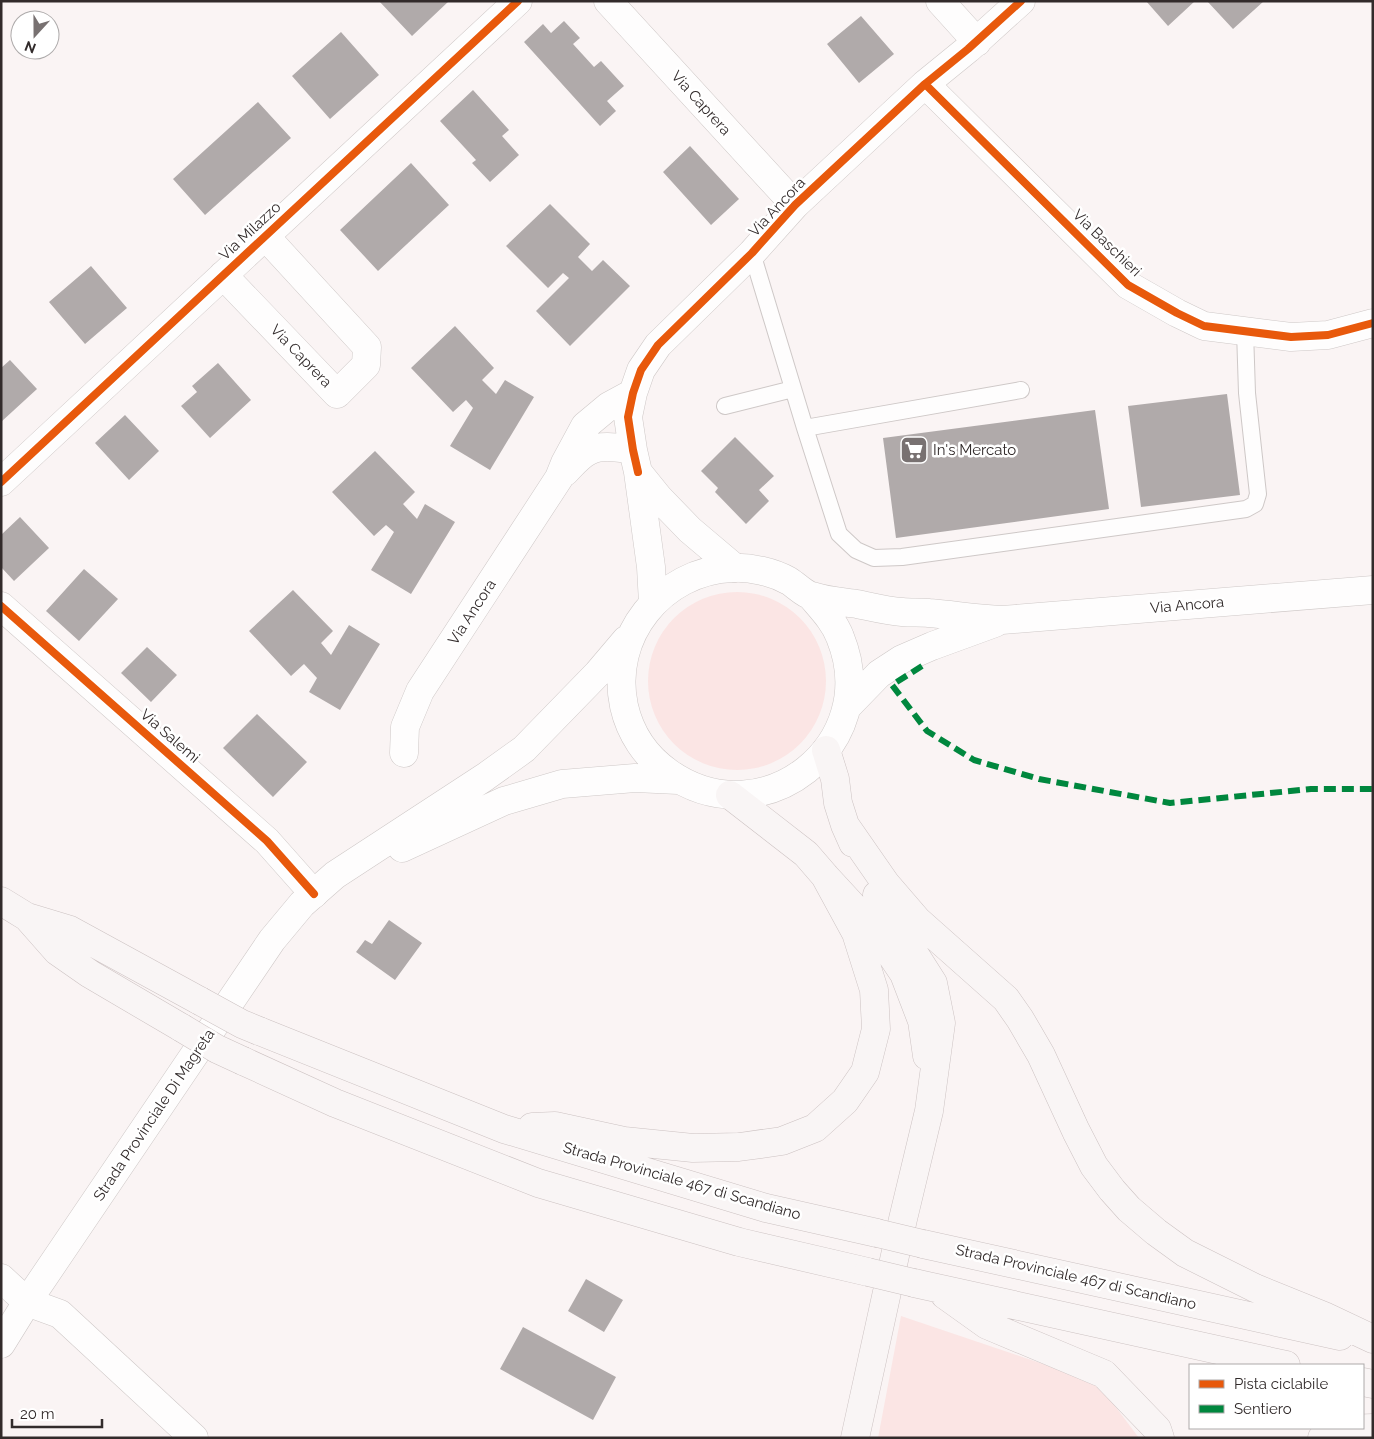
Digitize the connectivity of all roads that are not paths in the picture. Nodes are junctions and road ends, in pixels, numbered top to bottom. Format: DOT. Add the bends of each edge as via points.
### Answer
graph roads {
  1 [pos="518,1"];
  2 [pos="608,1"];
  3 [pos="940,1"];
  4 [pos="1021,1"];
  5 [pos="977,42"];
  6 [pos="925,84"];
  7 [pos="794,205"];
  8 [pos="265,236"];
  9 [pos="752,254"];
  10 [pos="223,275"];
  11 [pos="1373,323"];
  12 [pos="1245,331"];
  13 [pos="794,389"];
  14 [pos="1021,390"];
  15 [pos="633,393"];
  16 [pos="725,406"];
  17 [pos="805,428"];
  18 [pos="635,461"];
  19 [pos="558,478"];
  20 [pos="1,482"];
  21 [pos="735,568"];
  22 [pos="1373,590"];
  23 [pos="811,596"];
  24 [pos="653,603"];
  25 [pos="1,606"];
  26 [pos="1002,620"];
  27 [pos="632,633"];
  28 [pos="847,707"];
  29 [pos="826,750"];
  30 [pos="404,753"];
  31 [pos="678,780"];
  32 [pos="730,795"];
  33 [pos="845,825"];
  34 [pos="825,876"];
  35 [pos="314,894"];
  36 [pos="1,901"];
  37 [pos="26,917"];
  38 [pos="932,1090"];
  39 [pos="504,1129"];
  40 [pos="1,1278"];
  41 [pos="925,1286"];
  42 [pos="27,1302"];
  43 [pos="1373,1339"];
  44 [pos="1,1344"];
  45 [pos="1373,1344"];
  46 [pos="1281,1364"];
  47 [pos="1346,1429"];
  48 [pos="194,1438"];
  49 [pos="856,1438"];
  50 [pos="1160,1438"];
  51 [pos="1322,1438"];
  1 -- 8 [label="street, Via Milazzo"];
  2 -- 7 [label="street, Via Caprera"];
  3 -- 5 [label="street"];
  4 -- 5 [label="street, Via Ancora"];
  5 -- 6 [label="street, Via Ancora"];
  6 -- 7 [label="street, Via Ancora"];
  6 -- 12 [label="street, Via Baschieri" via="1128,285 1204,326"];
  7 -- 9 [label="street, Via Ancora"];
  8 -- 10 [label="street, Via Milazzo"];
  8 -- 10 [label="street, Via Caprera" via="367,347 366,365 337,394"];
  9 -- 13 [label="lane"];
  9 -- 15 [label="street, Via Ancora" via="658,345 641,370"];
  10 -- 20 [label="street, Via Milazzo"];
  11 -- 12 [label="street, Via Baschieri" via="1328,335 1292,337"];
  12 -- 17 [label="lane" via="1247,393 1258,494 1255,504 1246,510 902,557 874,558 856,550 839,534"];
  13 -- 16 [label="lane"];
  13 -- 17 [label="lane"];
  14 -- 17 [label="lane"];
  15 -- 18 [label="street, Via Ancora" via="628,416"];
  15 -- 19 [label="street, Via Ancora" via="609,406 585,426"];
  18 -- 19 [label="street, Via Ancora" via="602,447 588,451"];
  18 -- 21 [label="street" via="659,498 690,530"];
  18 -- 24 [label="street, Via Ancora" via="651,567"];
  19 -- 30 [label="street, Via Ancora" via="420,691 405,726"];
  21 -- 23 [label="street" via="762,571 788,580"];
  21 -- 24 [label="street" via="712,570 690,577"];
  22 -- 26 [label="street, Via Ancora"];
  23 -- 26 [label="street" via="901,612"];
  23 -- 28 [label="street" via="840,635 847,659"];
  24 -- 27 [label="street"];
  25 -- 35 [label="street, Via Salemi" via="267,841"];
  26 -- 28 [label="street" via="902,659 879,674"];
  27 -- 31 [label="street" via="622,669 624,706 638,741 649,756"];
  27 -- 35 [label="street, Strada Provinciale Di Magreta" via="524,749 335,875"];
  28 -- 29 [label="street" via="842,723"];
  29 -- 32 [label="street" via="807,770 784,785 758,793"];
  29 -- 33 [label="main road"];
  31 -- 32 [label="street" via="694,788"];
  31 -- 35 [label="street" via="635,778 562,784 504,801 393,852"];
  32 -- 34 [label="main road" via="806,854"];
  33 -- 38 [label="main road" via="875,892 933,983 941,1023"];
  33 -- 43 [label="main road" via="886,884 917,920 1006,999 1041,1055 1094,1166 1129,1209 1185,1253 1255,1288"];
  34 -- 38 [label="main road" via="873,928 904,974 922,1022"];
  34 -- 39 [label="main road" via="856,933 874,990 876,1029 865,1072 845,1101 815,1128 782,1142 693,1148 624,1141 555,1126"];
  35 -- 42 [label="street, Strada Provinciale Di Magreta" via="272,940"];
  36 -- 37 [label="main road, Strada Provinciale 467 di Scandiano"];
  37 -- 39 [label="main road, Strada Provinciale 467 di Scandiano, bridge" via="70,930 242,1024"];
  37 -- 41 [label="main road, Strada Provinciale 467 di Scandiano, bridge" via="56,951 90,974 217,1049 334,1103 538,1183 739,1242"];
  38 -- 49 [label="main road"];
  39 -- 45 [label="main road, Strada Provinciale 467 di Scandiano, bridge" via="766,1208"];
  40 -- 42 [label="street"];
  41 -- 46 [label="main road, Strada Provinciale 467 di Scandiano"];
  41 -- 50 [label="main road" via="987,1326 1104,1374 1157,1429"];
  42 -- 44 [label="street, Strada Provinciale Di Magreta"];
  42 -- 48 [label="street" via="60,1314"];
  47 -- 51 [label="main road"];
}
